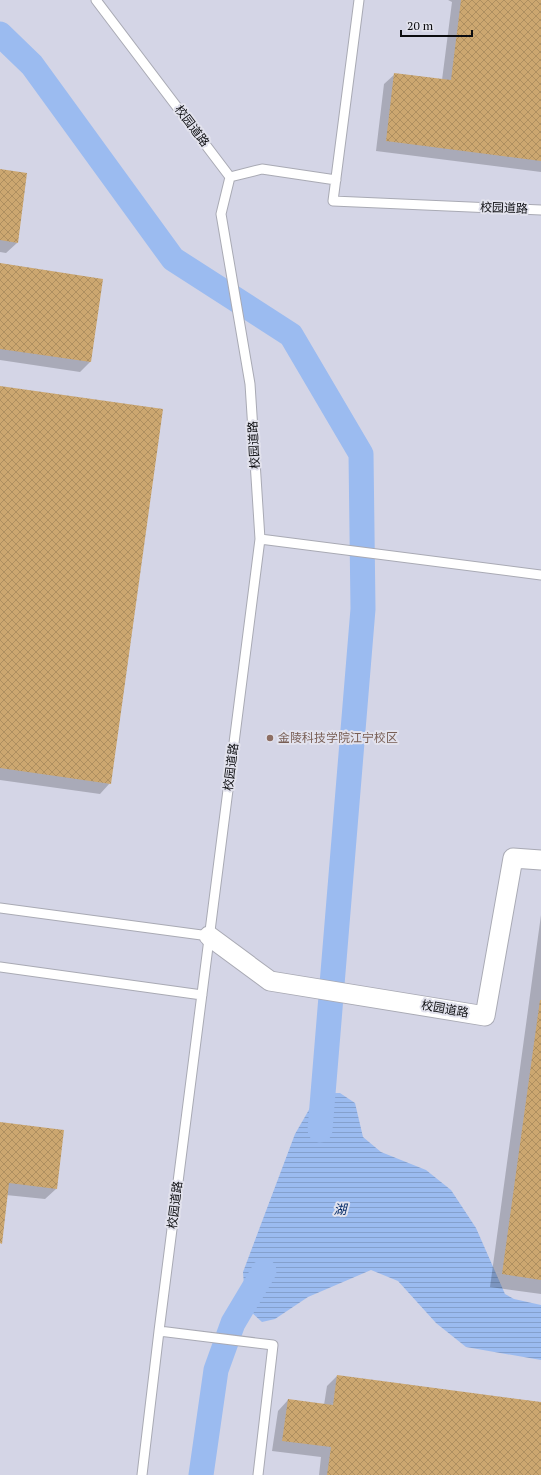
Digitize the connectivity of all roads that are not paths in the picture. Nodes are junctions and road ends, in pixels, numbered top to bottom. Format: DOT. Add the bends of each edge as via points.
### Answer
graph roads {
  1 [pos="96,0"];
  2 [pos="359,0"];
  3 [pos="230,177"];
  4 [pos="336,180"];
  5 [pos="541,210"];
  6 [pos="260,539"];
  7 [pos="541,575"];
  8 [pos="541,860"];
  9 [pos="0,908"];
  10 [pos="209,936"];
  11 [pos="0,967"];
  12 [pos="202,995"];
  13 [pos="159,1331"];
  14 [pos="142,1475"];
  15 [pos="258,1475"];
  1 -- 3 [label="lane, 校园道路"];
  2 -- 4 [label="lane, 校园道路"];
  3 -- 4 [label="lane" via="262,169"];
  3 -- 6 [label="lane, 校园道路" via="221,214 250,384"];
  4 -- 5 [label="lane, 校园道路" via="333,201"];
  6 -- 7 [label="lane"];
  6 -- 10 [label="lane, 校园道路"];
  8 -- 10 [label="street, 校园道路" via="512,858 485,1016 270,981"];
  9 -- 10 [label="lane"];
  10 -- 12 [label="lane, 校园道路"];
  11 -- 12 [label="lane"];
  12 -- 13 [label="lane, 校园道路"];
  13 -- 14 [label="lane, 校园道路"];
  13 -- 15 [label="lane" via="272,1345"];
}
